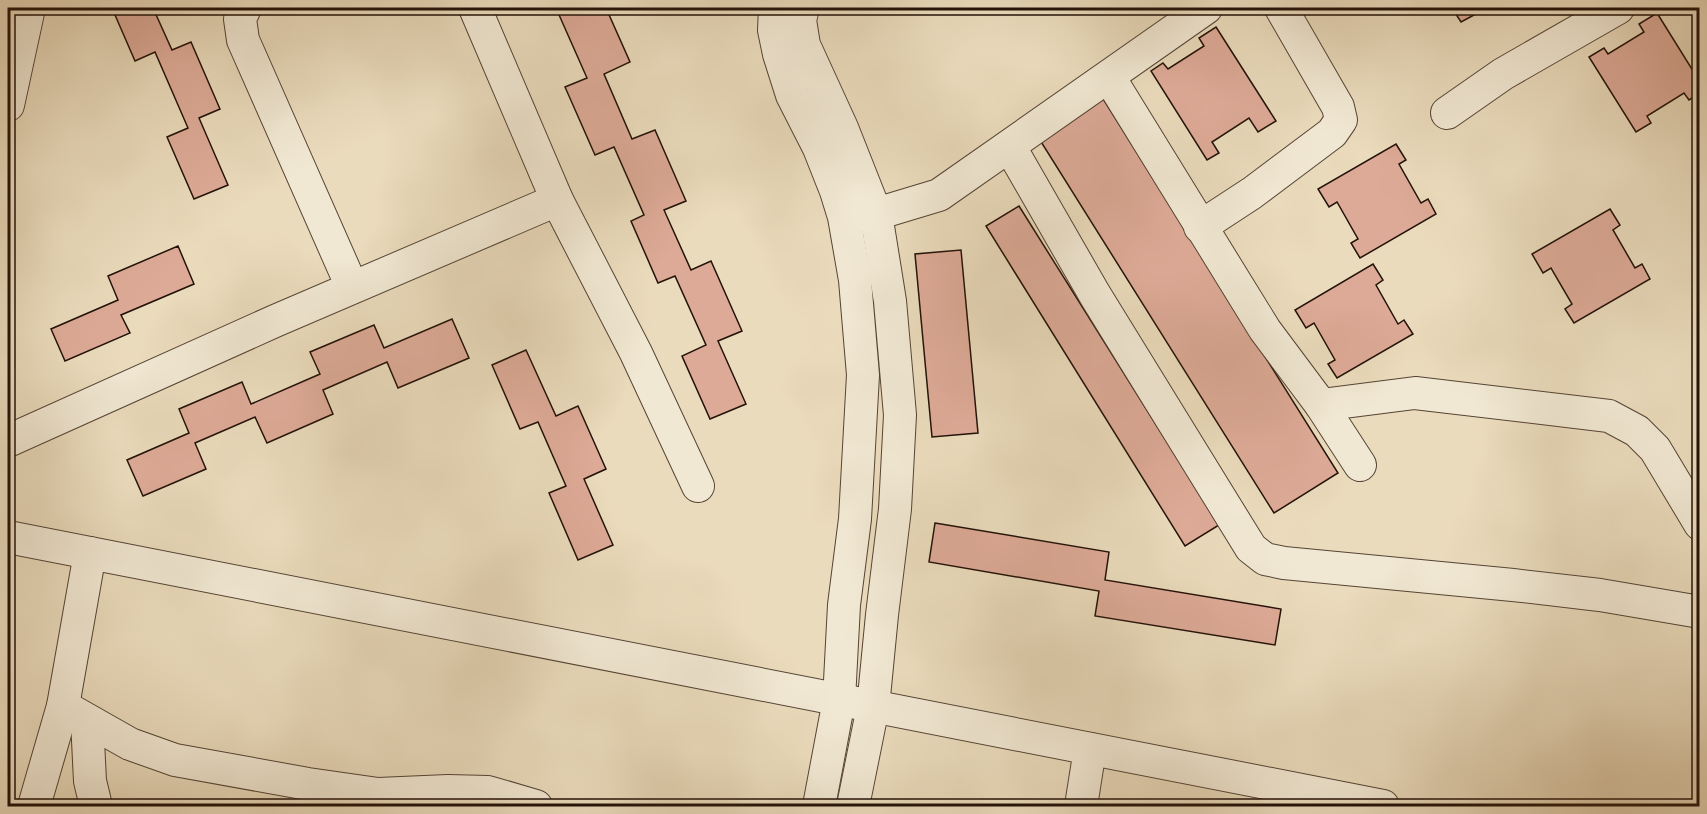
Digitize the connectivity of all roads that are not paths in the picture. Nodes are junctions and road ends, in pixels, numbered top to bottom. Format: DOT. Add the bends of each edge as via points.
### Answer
graph roads {
  1 [pos="29,8"];
  2 [pos="245,8"];
  3 [pos="475,8"];
  4 [pos="775,8"];
  5 [pos="803,8"];
  6 [pos="1206,8"];
  7 [pos="1281,8"];
  8 [pos="1618,8"];
  9 [pos="1109,77"];
  10 [pos="8,105"];
  11 [pos="1447,113"];
  12 [pos="1010,147"];
  13 [pos="556,200"];
  14 [pos="876,214"];
  15 [pos="844,217"];
  16 [pos="1200,227"];
  17 [pos="352,287"];
  18 [pos="1321,405"];
  19 [pos="8,441"];
  20 [pos="1360,465"];
  21 [pos="698,486"];
  22 [pos="856,495"];
  23 [pos="896,509"];
  24 [pos="1700,524"];
  25 [pos="8,537"];
  26 [pos="90,553"];
  27 [pos="1700,612"];
  28 [pos="839,700"];
  29 [pos="873,707"];
  30 [pos="75,713"];
  31 [pos="1090,749"];
  32 [pos="34,807"];
  33 [pos="96,807"];
  34 [pos="536,807"];
  35 [pos="819,807"];
  36 [pos="853,807"];
  37 [pos="1081,807"];
  38 [pos="1383,807"];
  1 -- 10 [label="street"];
  2 -- 17 [label="street" via="240,19 243,40"];
  3 -- 13 [label="street"];
  4 -- 15 [label="street" via="774,30 792,95 819,148"];
  5 -- 14 [label="street" via="800,20 804,45"];
  6 -- 9 [label="street"];
  7 -- 16 [label="street" via="1338,107 1341,120 1332,134"];
  8 -- 11 [label="street" via="1503,74"];
  9 -- 12 [label="street"];
  9 -- 16 [label="street"];
  12 -- 14 [label="street" via="939,195"];
  12 -- 27 [label="street" via="1095,295 1251,548 1265,559 1599,595"];
  13 -- 17 [label="street"];
  13 -- 21 [label="street" via="636,353"];
  14 -- 15 [label="street"];
  14 -- 23 [label="street" via="890,301 900,415"];
  15 -- 22 [label="street" via="855,280 863,375"];
  16 -- 18 [label="street" via="1265,330"];
  17 -- 19 [label="street"];
  18 -- 20 [label="street"];
  18 -- 24 [label="street" via="1415,393 1609,416 1637,431 1655,449"];
  22 -- 23 [label="street"];
  22 -- 28 [label="street"];
  23 -- 29 [label="street"];
  25 -- 26 [label="street"];
  26 -- 28 [label="street"];
  26 -- 30 [label="street"];
  28 -- 29 [label="street"];
  28 -- 35 [label="street"];
  29 -- 31 [label="street"];
  29 -- 36 [label="street"];
  30 -- 32 [label="street"];
  30 -- 33 [label="street"];
  30 -- 34 [label="street" via="130,744 175,760 378,794 488,792"];
  31 -- 37 [label="street"];
  31 -- 38 [label="street"];
}
